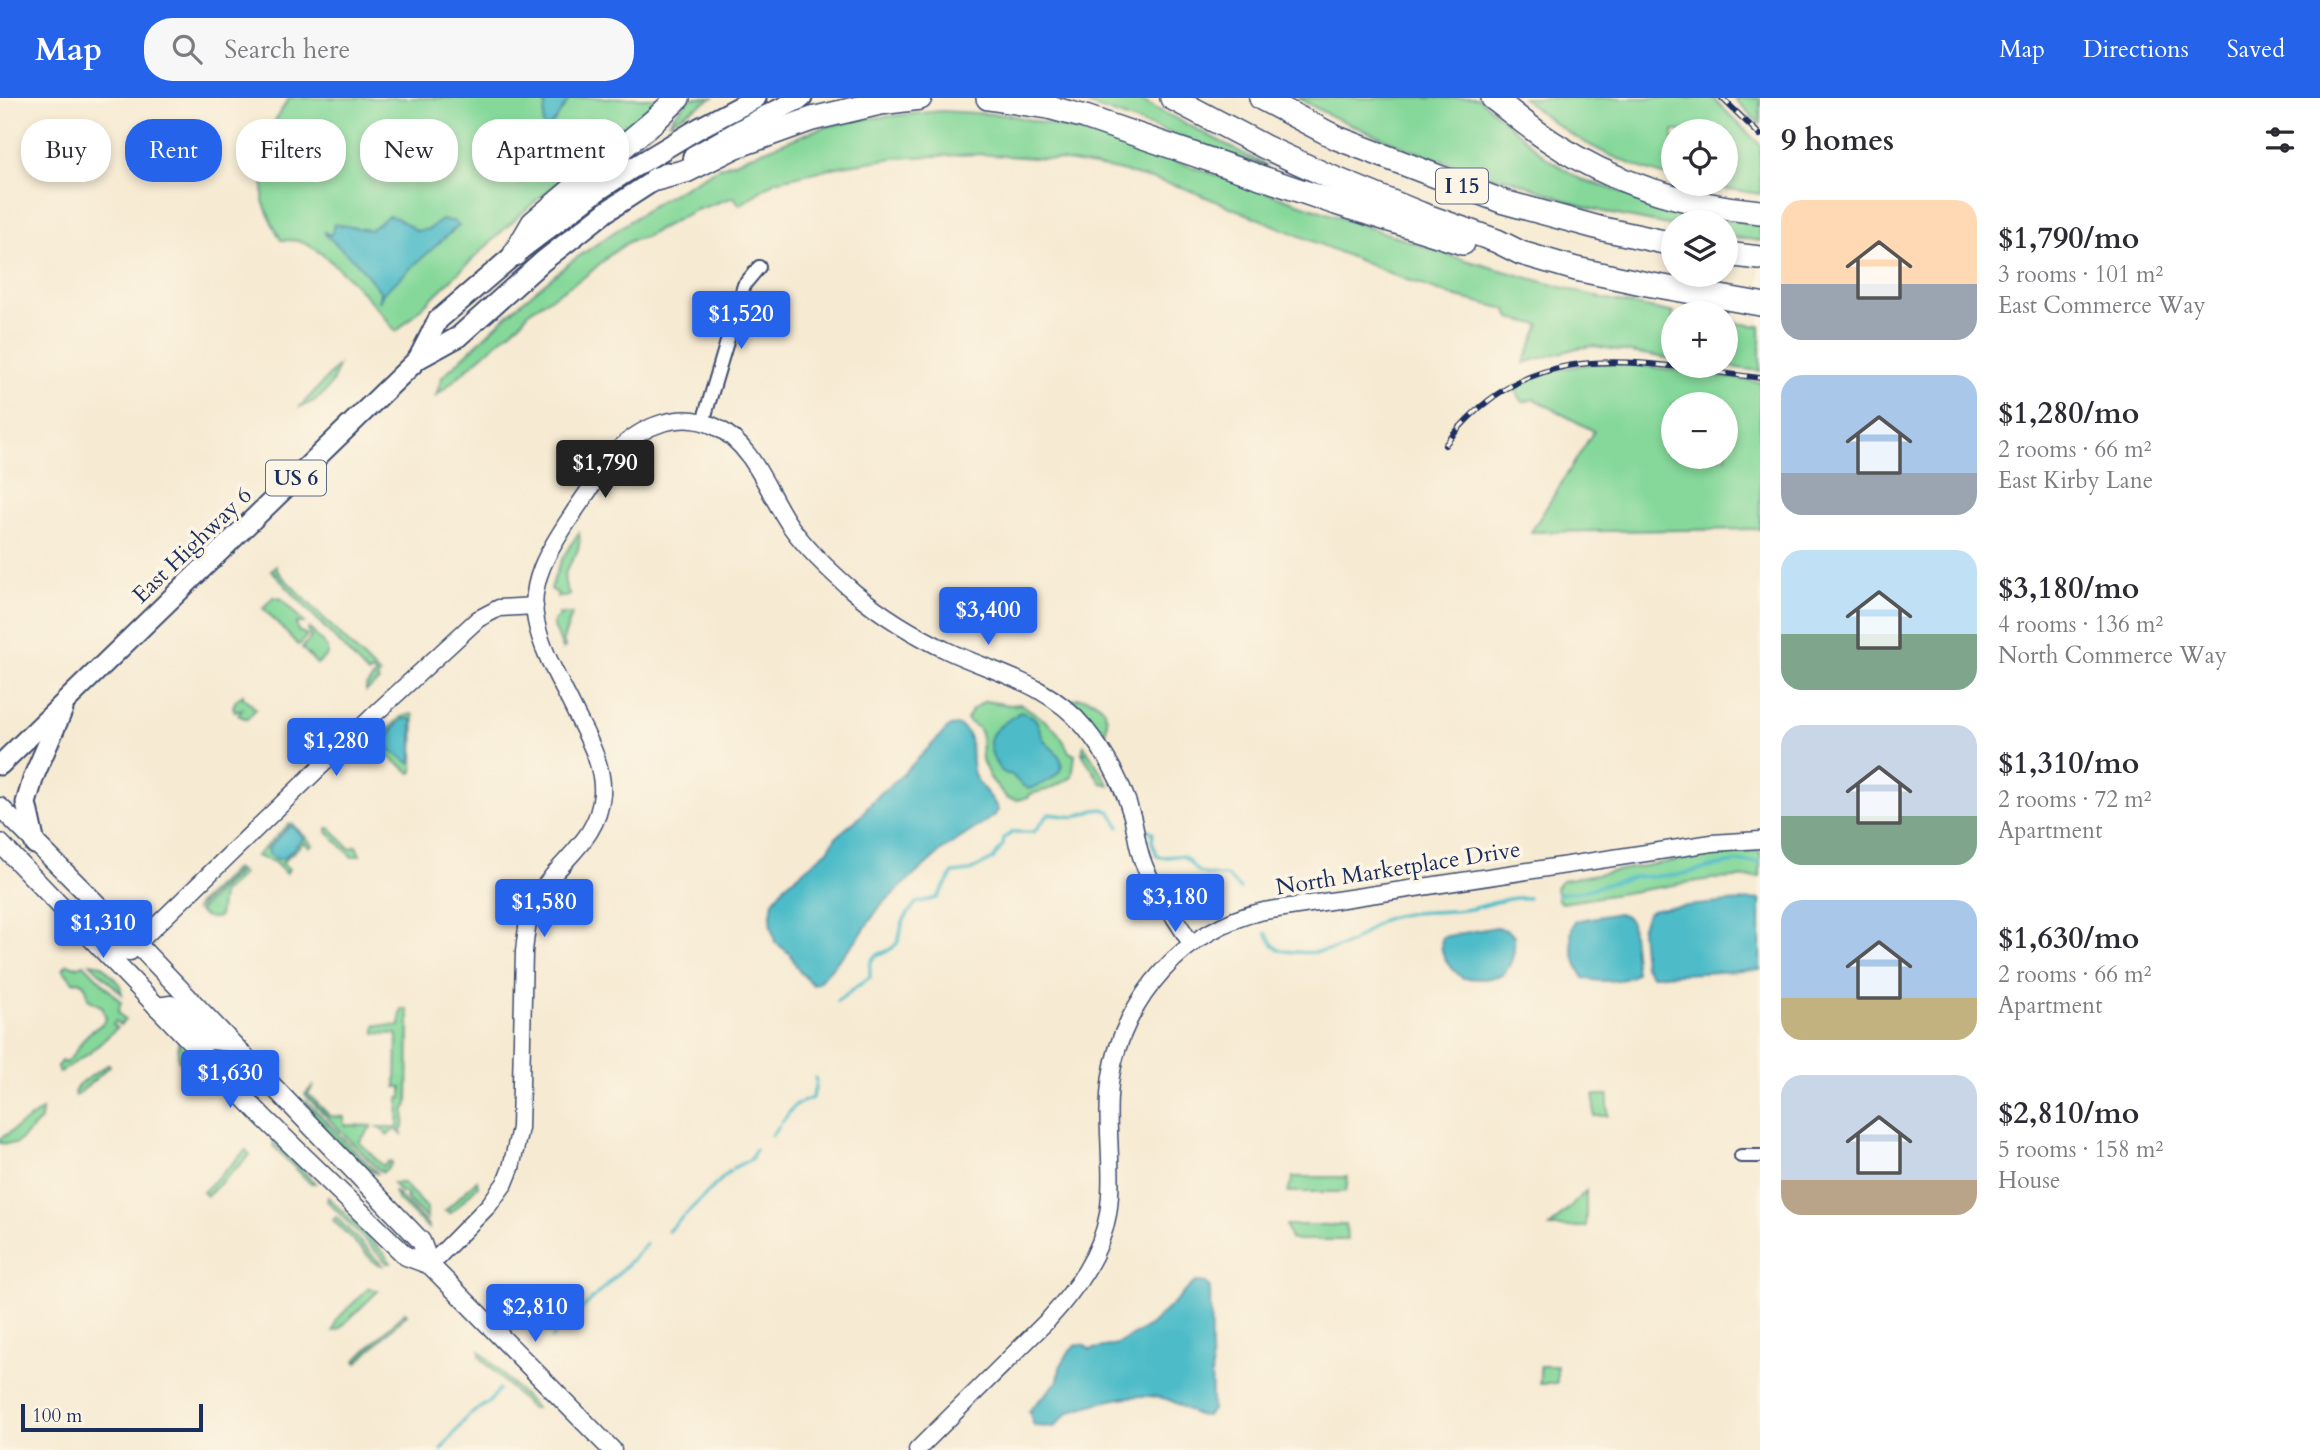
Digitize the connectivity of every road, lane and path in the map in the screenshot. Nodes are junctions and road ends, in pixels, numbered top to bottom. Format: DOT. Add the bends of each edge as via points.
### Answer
graph roads {
  1 [pos="678,98"];
  2 [pos="756,98"];
  3 [pos="802,98"];
  4 [pos="920,98"];
  5 [pos="988,98"];
  6 [pos="1172,98"];
  7 [pos="1261,98"];
  8 [pos="1502,102"];
  9 [pos="656,179"];
  10 [pos="1760,212"];
  11 [pos="1661,241"];
  12 [pos="1521,253"];
  13 [pos="515,254"];
  14 [pos="1738,255"];
  15 [pos="1760,258"];
  16 [pos="759,267"];
  17 [pos="1760,304"];
  18 [pos="418,359"];
  19 [pos="703,422"];
  20 [pos="534,606"];
  21 [pos="66,702"];
  22 [pos="0,765"];
  23 [pos="0,807"];
  24 [pos="1760,840"];
  25 [pos="0,843"];
  26 [pos="35,844"];
  27 [pos="64,908"];
  28 [pos="137,944"];
  29 [pos="1191,944"];
  30 [pos="157,1007"];
  31 [pos="230,1042"];
  32 [pos="1741,1156"];
  33 [pos="1760,1156"];
  34 [pos="430,1265"];
  35 [pos="612,1450"];
  36 [pos="916,1450"];
  1 -- 13 [label="highway, US 6" via="533,223"];
  2 -- 13 [label="highway, East Highway 6" via="631,169"];
  3 -- 9 [label="highway, East Highway 6 / US 6"];
  4 -- 9 [label="highway" via="813,118"];
  5 -- 12 [label="highway" via="1085,117 1423,232"];
  6 -- 12 [label="highway, I 15" via="1314,170"];
  7 -- 11 [label="highway, I 15" via="1337,138 1504,202"];
  8 -- 10 [label="highway" via="1569,153 1633,184 1686,202"];
  9 -- 18 [label="highway, East Highway 6 / US 6" via="543,261 458,337"];
  12 -- 17 [label="highway, I 15" via="1576,269"];
  13 -- 18 [label="highway, East Highway 6 / US 6" via="438,320"];
  14 -- 15 [label="highway"];
  16 -- 19 [label="street" via="744,285"];
  18 -- 21 [label="highway, East Highway 6 / US 6"];
  19 -- 20 [label="street" via="664,422 645,429 616,452 553,543 540,570"];
  19 -- 29 [label="street" via="745,450 792,528 839,579 877,611 948,651 1034,686 1083,726 1118,779 1143,862"];
  20 -- 28 [label="street" via="499,608 478,619"];
  20 -- 34 [label="street" via="541,639 600,769 602,793 599,812 584,843 537,898 527,924 520,1128 511,1168 489,1205"];
  21 -- 22 [label="highway, East Highway 6 / US 6"];
  21 -- 26 [label="highway" via="26,803"];
  23 -- 26 [label="main road"];
  24 -- 29 [label="street, North Marketplace Drive" via="1712,843 1264,911 1233,920"];
  25 -- 27 [label="main road"];
  26 -- 28 [label="main road"];
  27 -- 28 [label="main road" via="83,913 121,950 130,951"];
  27 -- 30 [label="main road"];
  28 -- 31 [label="main road"];
  29 -- 36 [label="street, North Marketplace Drive" via="1152,983 1118,1046 1110,1095 1108,1215 1092,1260 1068,1299"];
  30 -- 31 [label="main road" via="172,1005 212,1040"];
  30 -- 34 [label="main road" via="406,1256"];
  31 -- 34 [label="main road" via="421,1241"];
  32 -- 33 [label="street"];
  34 -- 35 [label="main road"];
}
